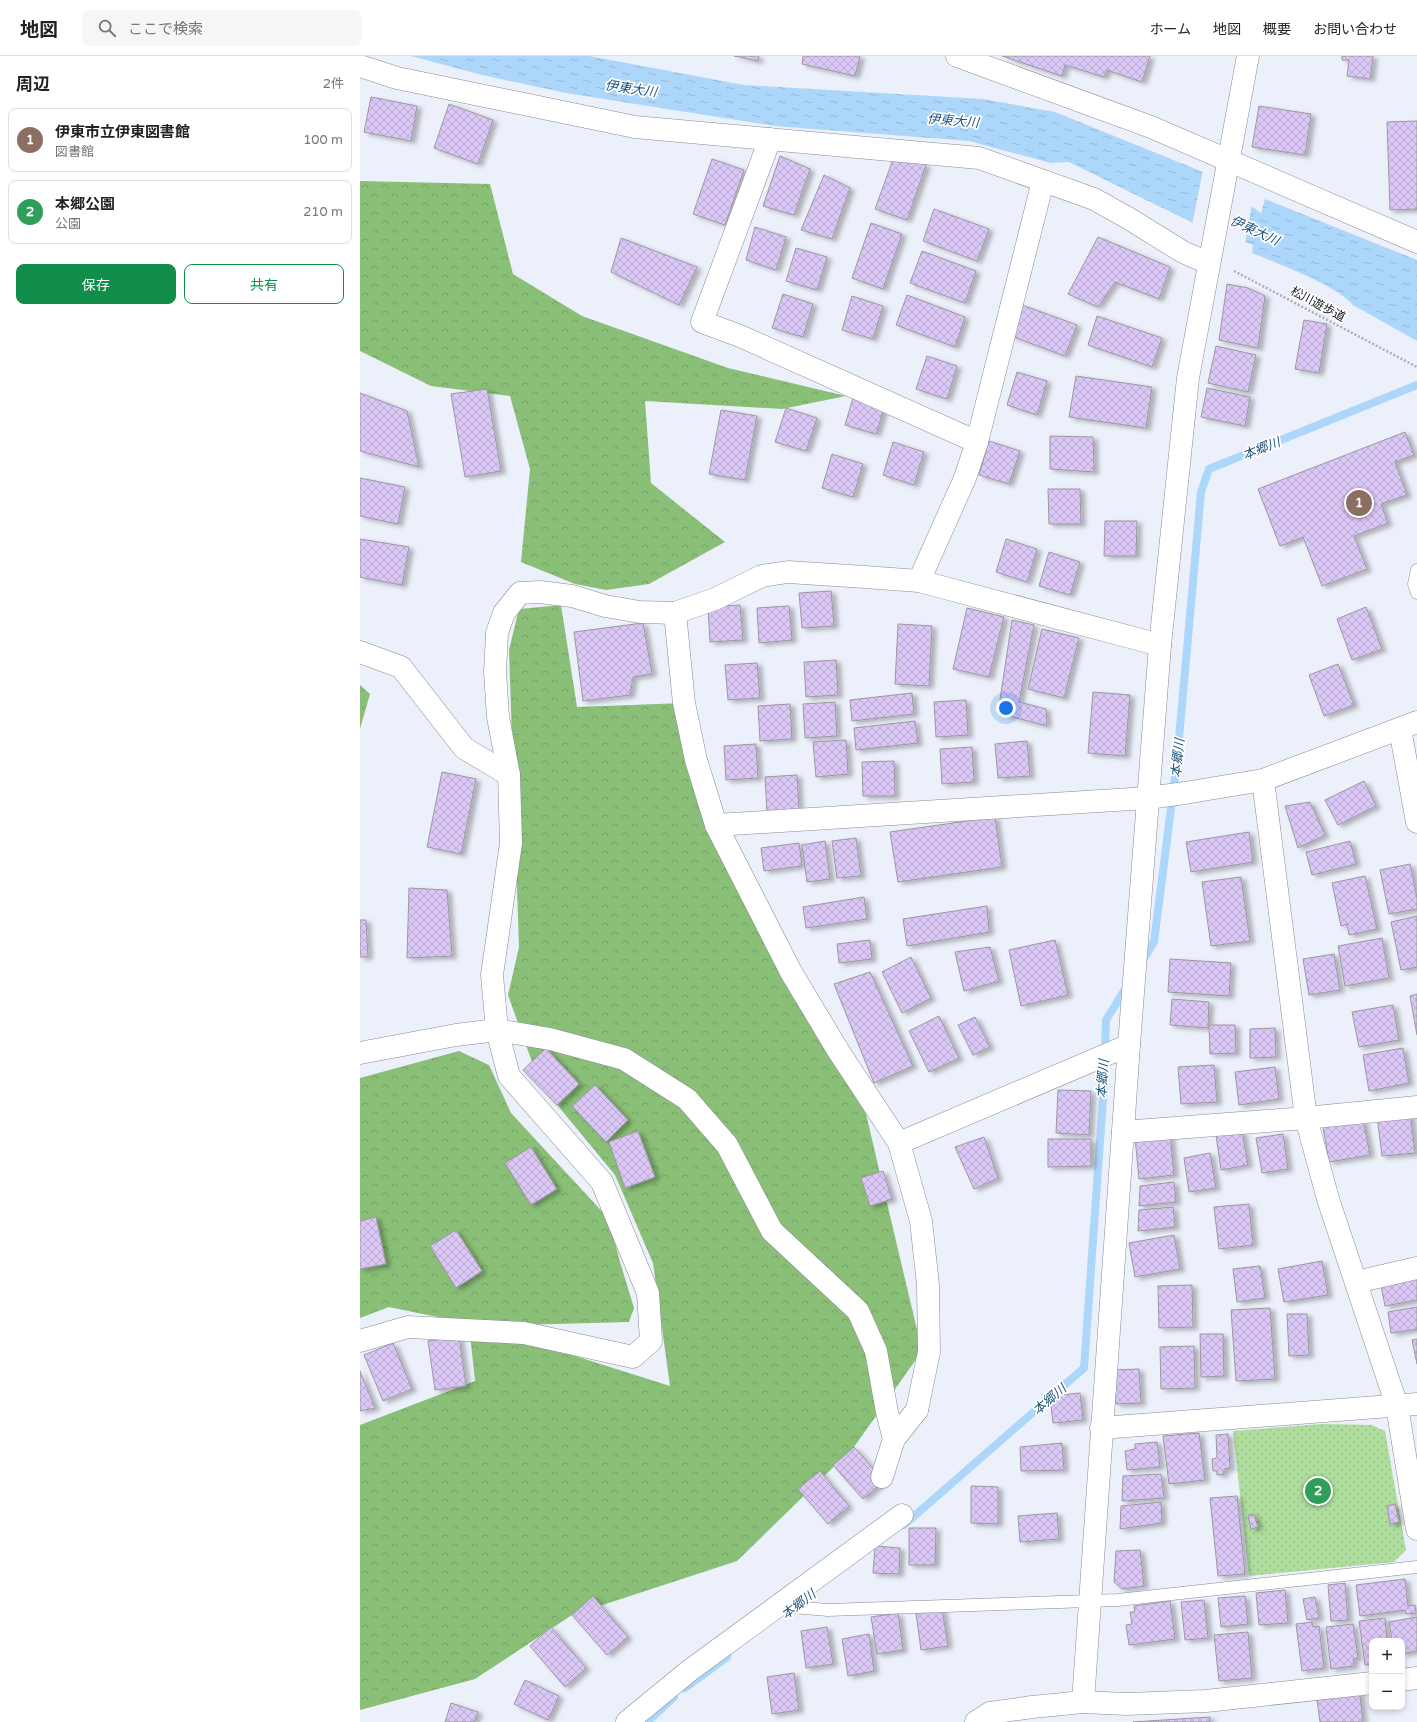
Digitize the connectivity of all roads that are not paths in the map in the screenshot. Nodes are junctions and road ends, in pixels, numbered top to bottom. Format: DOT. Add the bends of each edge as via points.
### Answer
graph roads {
  1 [pos="957,56"];
  2 [pos="1248,56"];
  3 [pos="360,66"];
  4 [pos="770,139"];
  5 [pos="1227,166"];
  6 [pos="1043,181"];
  7 [pos="1417,242"];
  8 [pos="1210,258"];
  9 [pos="977,442"];
  10 [pos="1417,570"];
  11 [pos="919,581"];
  12 [pos="1417,593"];
  13 [pos="675,613"];
  14 [pos="1160,645"];
  15 [pos="360,652"];
  16 [pos="1408,725"];
  17 [pos="509,775"];
  18 [pos="1263,780"];
  19 [pos="1151,797"];
  20 [pos="1417,822"];
  21 [pos="716,825"];
  22 [pos="497,1030"];
  23 [pos="1126,1046"];
  24 [pos="360,1053"];
  25 [pos="1417,1107"];
  26 [pos="1306,1118"];
  27 [pos="1123,1132"];
  28 [pos="899,1143"];
  29 [pos="1417,1268"];
  30 [pos="1356,1282"];
  31 [pos="360,1341"];
  32 [pos="1407,1405"];
  33 [pos="1101,1428"];
  34 [pos="894,1439"];
  35 [pos="882,1477"];
  36 [pos="902,1515"];
  37 [pos="1417,1529"];
  38 [pos="1417,1567"];
  39 [pos="1091,1600"];
  40 [pos="779,1605"];
  41 [pos="1417,1678"];
  42 [pos="1405,1680"];
  43 [pos="1369,1683"];
  44 [pos="1083,1702"];
  45 [pos="626,1722"];
  46 [pos="976,1722"];
  1 -- 5 [label="street" via="1151,126"];
  2 -- 5 [label="street"];
  3 -- 4 [label="street" via="397,78 635,127"];
  4 -- 6 [label="street" via="979,158"];
  4 -- 9 [label="street" via="702,322 740,336"];
  5 -- 7 [label="street"];
  5 -- 8 [label="street"];
  6 -- 8 [label="street" via="1094,199 1183,252"];
  6 -- 9 [label="street"];
  8 -- 14 [label="street" via="1188,378"];
  9 -- 11 [label="street" via="965,478"];
  10 -- 12 [label="lane" via="1414,584"];
  11 -- 13 [label="street" via="788,572 762,576 715,600"];
  11 -- 14 [label="street"];
  13 -- 17 [label="street" via="640,612 605,606 572,596 540,592 520,593 504,613 497,633 495,672 498,717"];
  13 -- 21 [label="street" via="684,703 696,760"];
  14 -- 19 [label="street"];
  15 -- 17 [label="street" via="401,667 464,748"];
  16 -- 18 [label="street"];
  16 -- 20 [label="street"];
  17 -- 22 [label="street" via="511,843 492,975"];
  18 -- 19 [label="street"];
  18 -- 26 [label="street"];
  19 -- 21 [label="street"];
  19 -- 23 [label="street"];
  21 -- 28 [label="street" via="791,972 839,1052"];
  22 -- 24 [label="street"];
  22 -- 31 [label="street" via="509,1076 602,1182 648,1293 651,1341 633,1357 524,1333 408,1327"];
  22 -- 34 [label="street" via="550,1039 624,1059 687,1099 727,1145 772,1231 858,1311 876,1351"];
  23 -- 27 [label="street"];
  23 -- 28 [label="street"];
  25 -- 26 [label="street"];
  26 -- 27 [label="street"];
  26 -- 30 [label="street" via="1328,1199"];
  27 -- 33 [label="street"];
  28 -- 34 [label="street" via="922,1221 928,1285 929,1352 917,1410"];
  29 -- 30 [label="street"];
  30 -- 32 [label="street"];
  32 -- 33 [label="street"];
  32 -- 37 [label="street"];
  33 -- 39 [label="street"];
  34 -- 35 [label="street"];
  36 -- 40 [label="street"];
  38 -- 39 [label="lane" via="1118,1600"];
  39 -- 40 [label="lane" via="828,1610"];
  39 -- 44 [label="street"];
  40 -- 45 [label="street" via="688,1671"];
  41 -- 42 [label="street"];
  43 -- 44 [label="street" via="1206,1701 1126,1704"];
  44 -- 46 [label="street" via="990,1713"];
}
